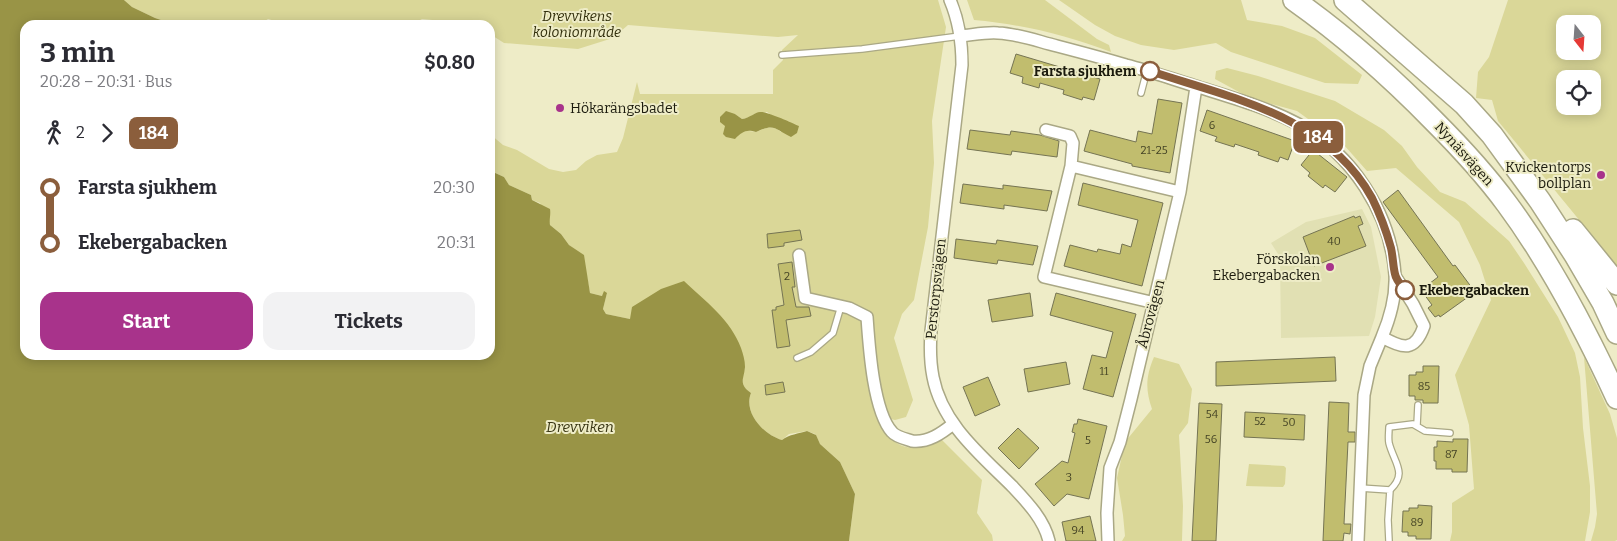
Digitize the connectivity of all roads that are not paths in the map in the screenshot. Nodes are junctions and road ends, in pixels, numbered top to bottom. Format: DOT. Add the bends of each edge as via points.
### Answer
graph roads {
  1 [pos="950,0"];
  2 [pos="1294,0"];
  3 [pos="1345,0"];
  4 [pos="960,36"];
  5 [pos="782,54"];
  6 [pos="1147,70"];
  7 [pos="1196,87"];
  8 [pos="1141,93"];
  9 [pos="1046,130"];
  10 [pos="1492,135"];
  11 [pos="1072,166"];
  12 [pos="1180,192"];
  13 [pos="799,255"];
  14 [pos="1395,276"];
  15 [pos="1617,284"];
  16 [pos="1155,303"];
  17 [pos="841,306"];
  18 [pos="1617,333"];
  19 [pos="1382,338"];
  20 [pos="797,358"];
  21 [pos="1617,398"];
  22 [pos="1418,404"];
  23 [pos="953,424"];
  24 [pos="1417,425"];
  25 [pos="1450,433"];
  26 [pos="1360,488"];
  27 [pos="1390,490"];
  28 [pos="1049,541"];
  29 [pos="1108,541"];
  30 [pos="1358,541"];
  31 [pos="1389,541"];
  1 -- 4 [label="street, Perstorpsvägen"];
  2 -- 21 [label="highway, Nynäsvägen" via="1398,84 1471,158 1534,245"];
  3 -- 10 [label="highway" via="1464,104"];
  4 -- 5 [label="lane" via="862,49"];
  4 -- 6 [label="street" via="996,33 1022,36"];
  4 -- 23 [label="street, Perstorpsvägen" via="960,86 930,331 933,377 942,405"];
  6 -- 7 [label="street"];
  6 -- 8 [label="lane"];
  7 -- 12 [label="street, Åbrovägen"];
  7 -- 14 [label="street" via="1232,97 1298,124 1348,165 1381,216"];
  9 -- 11 [label="street" via="1070,136 1073,143"];
  10 -- 15 [label="highway" via="1530,174"];
  10 -- 18 [label="highway" via="1576,255"];
  11 -- 12 [label="street"];
  11 -- 16 [label="street" via="1044,277"];
  12 -- 16 [label="street, Åbrovägen"];
  13 -- 17 [label="street" via="804,298"];
  14 -- 19 [label="street" via="1393,302"];
  14 -- 19 [label="street" via="1424,326 1420,338 1412,345 1401,346"];
  16 -- 29 [label="street, Åbrovägen" via="1120,442 1110,468 1106,513"];
  17 -- 20 [label="lane" via="833,333 811,352"];
  17 -- 23 [label="street" via="867,317 876,393 883,417 892,432 916,441 937,436"];
  19 -- 26 [label="street" via="1366,380"];
  22 -- 24 [label="lane"];
  23 -- 28 [label="street, Perstorpsvägen" via="1032,508"];
  24 -- 25 [label="lane" via="1424,431"];
  24 -- 27 [label="lane" via="1388,427 1389,442 1400,470 1398,483"];
  26 -- 27 [label="lane"];
  26 -- 30 [label="street"];
  27 -- 31 [label="lane"];
}
